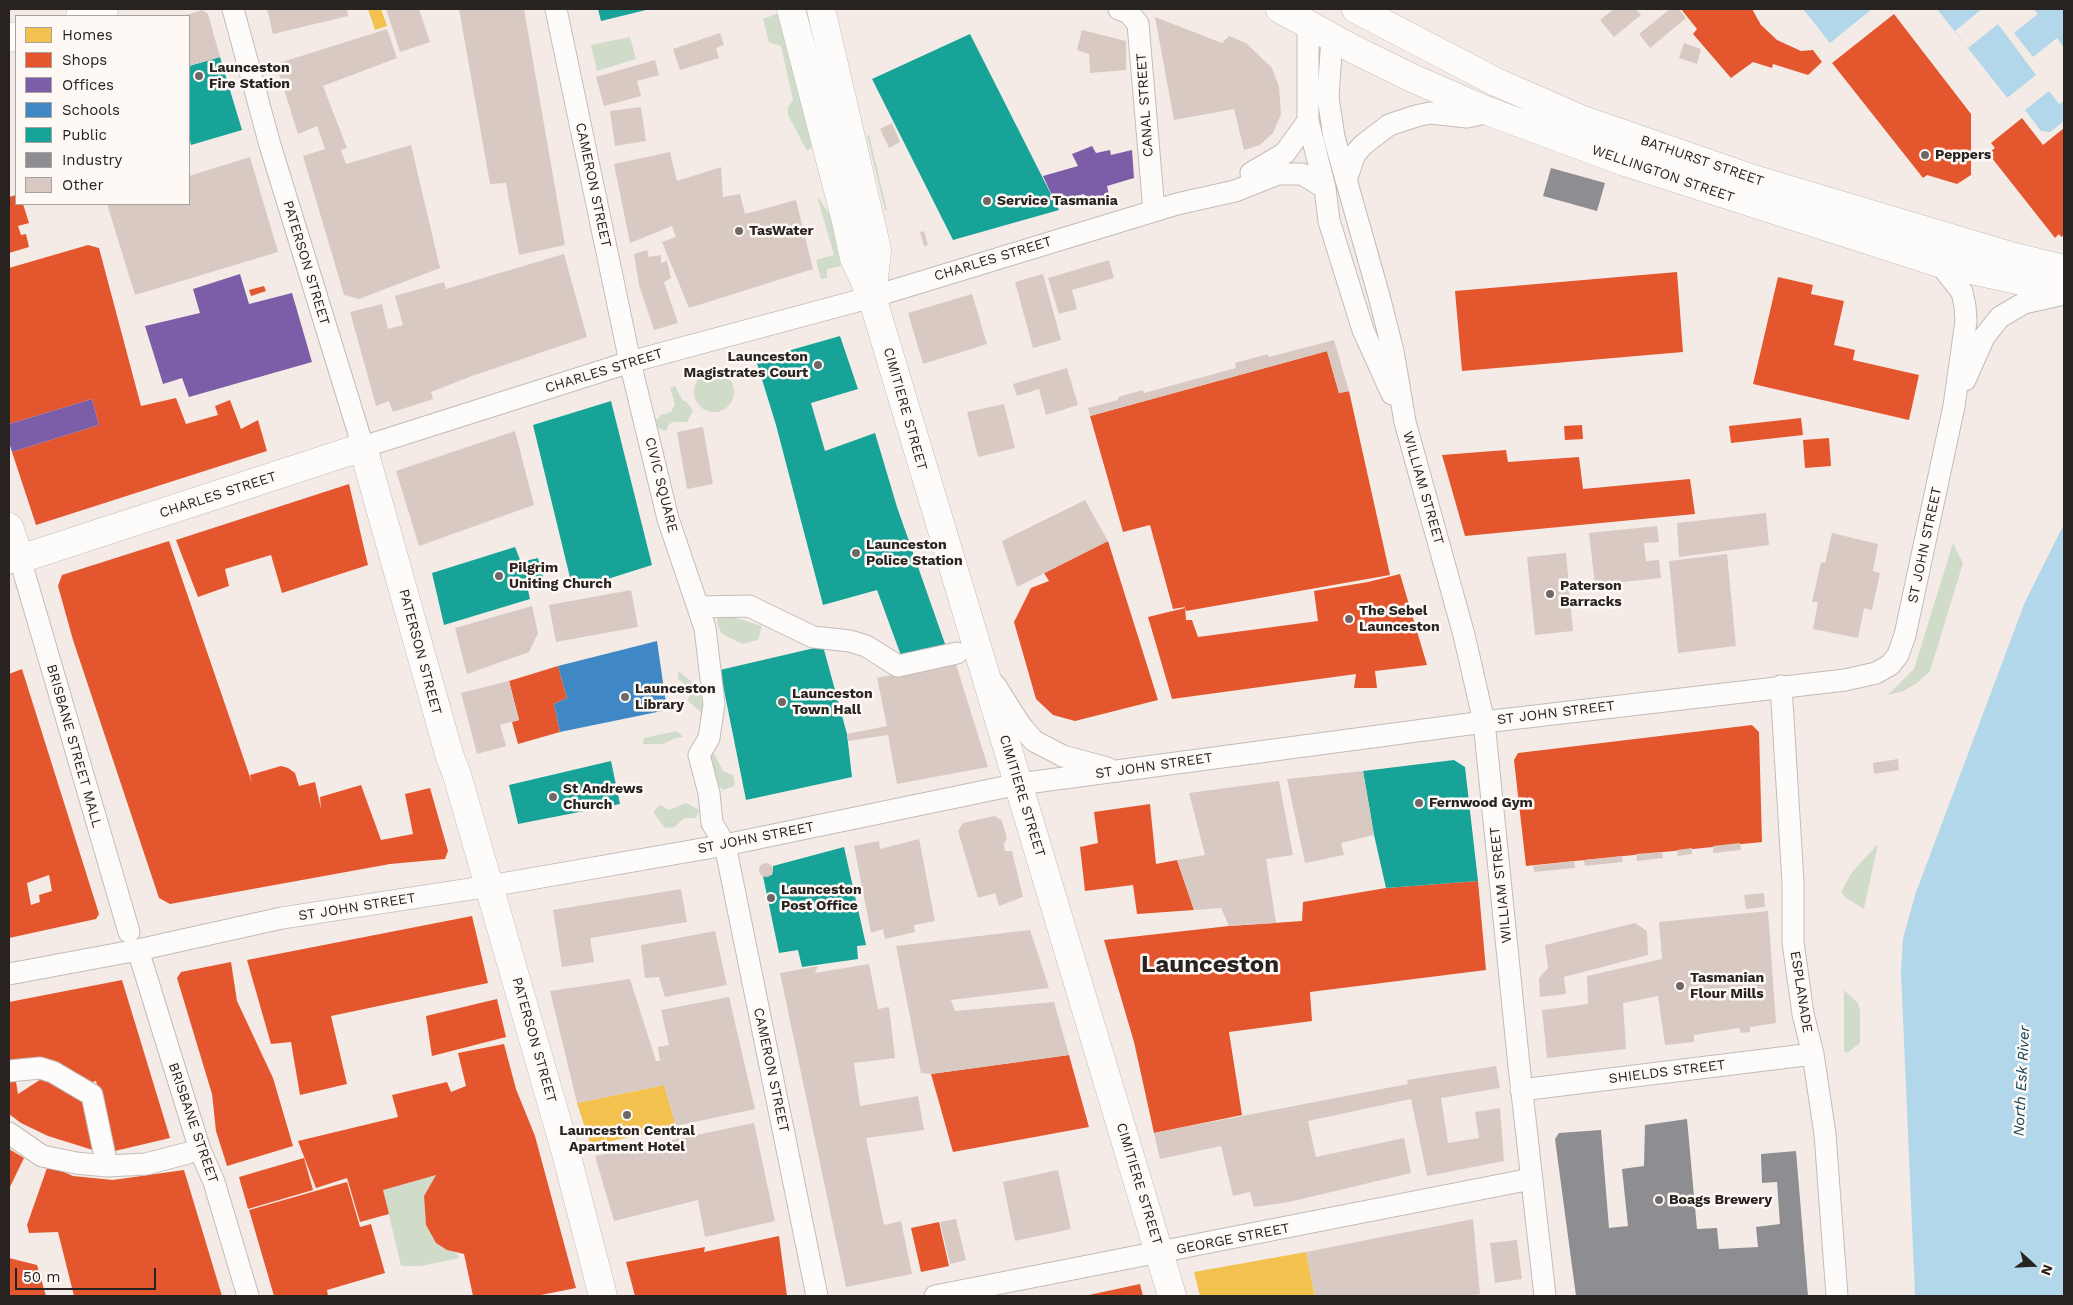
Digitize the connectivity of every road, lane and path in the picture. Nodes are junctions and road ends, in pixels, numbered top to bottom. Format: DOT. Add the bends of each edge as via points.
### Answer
graph roads {
  1 [pos="104,9"];
  2 [pos="233,9"];
  3 [pos="556,9"];
  4 [pos="791,9"];
  5 [pos="820,9"];
  6 [pos="1119,9"];
  7 [pos="1280,9"];
  8 [pos="1338,9"];
  9 [pos="1356,9"];
  10 [pos="83,15"];
  11 [pos="1309,16"];
  12 [pos="1332,38"];
  13 [pos="1490,112"];
  14 [pos="1308,121"];
  15 [pos="1346,180"];
  16 [pos="1326,188"];
  17 [pos="1204,197"];
  18 [pos="1154,210"];
  19 [pos="1939,263"];
  20 [pos="2064,269"];
  21 [pos="2064,292"];
  22 [pos="872,297"];
  23 [pos="630,362"];
  24 [pos="1954,406"];
  25 [pos="1405,422"];
  26 [pos="363,447"];
  27 [pos="9,527"];
  28 [pos="14,561"];
  29 [pos="700,607"];
  30 [pos="968,657"];
  31 [pos="1781,686"];
  32 [pos="1484,722"];
  33 [pos="1117,771"];
  34 [pos="1019,784"];
  35 [pos="725,845"];
  36 [pos="490,886"];
  37 [pos="133,941"];
  38 [pos="9,974"];
  39 [pos="1813,1054"];
  40 [pos="9,1071"];
  41 [pos="1521,1090"];
  42 [pos="9,1133"];
  43 [pos="188,1153"];
  44 [pos="107,1166"];
  45 [pos="1531,1179"];
  46 [pos="1159,1253"];
  47 [pos="248,1296"];
  48 [pos="603,1296"];
  49 [pos="817,1296"];
  50 [pos="935,1296"];
  51 [pos="1172,1296"];
  52 [pos="1545,1296"];
  53 [pos="1837,1296"];
  1 -- 10 [label="main road"];
  2 -- 26 [label="street, PATERSON STREET" via="268,138"];
  3 -- 23 [label="street, CAMERON STREET"];
  4 -- 22 [label="main road, CIMITIERE STREET" via="854,258"];
  5 -- 22 [label="main road, CIMITIERE STREET" via="877,250"];
  6 -- 18 [label="street, CANAL STREET" via="1129,13 1138,24"];
  7 -- 11 [label="main road, WELLINGTON STREET"];
  8 -- 12 [label="main road"];
  9 -- 20 [label="main road, BATHURST STREET" via="1496,82 1584,120 1753,178 1990,250"];
  11 -- 12 [label="main road, WELLINGTON STREET"];
  11 -- 14 [label="street, WILLIAM STREET"];
  12 -- 13 [label="main road, WELLINGTON STREET"];
  12 -- 15 [label="street, WILLIAM STREET" via="1328,97 1334,137"];
  13 -- 15 [label="street" via="1467,117 1430,113 1401,120 1363,145"];
  13 -- 19 [label="main road, WELLINGTON STREET" via="1625,162"];
  14 -- 16 [label="street, WILLIAM STREET"];
  14 -- 17 [label="street, CHARLES STREET" via="1292,146 1274,162"];
  15 -- 25 [label="street, WILLIAM STREET" via="1392,351"];
  16 -- 17 [label="street, CHARLES STREET" via="1302,174 1288,172"];
  16 -- 25 [label="street, WILLIAM STREET" via="1329,221 1360,322"];
  17 -- 18 [label="street, CHARLES STREET"];
  18 -- 22 [label="street, CHARLES STREET"];
  19 -- 21 [label="main road, WELLINGTON STREET"];
  19 -- 24 [label="street, ST JOHN STREET" via="1962,292 1966,306"];
  21 -- 24 [label="street" via="2024,303 2000,317 1984,337"];
  22 -- 23 [label="street, CHARLES STREET"];
  22 -- 30 [label="main road, CIMITIERE STREET"];
  23 -- 26 [label="street, CHARLES STREET"];
  23 -- 29 [label="street, CIVIC SQUARE" via="668,519"];
  24 -- 31 [label="street, ST JOHN STREET" via="1912,609 1898,654 1890,665 1876,673 1845,680"];
  25 -- 32 [label="street, WILLIAM STREET" via="1464,635"];
  26 -- 28 [label="main road, CHARLES STREET"];
  26 -- 36 [label="main road, PATERSON STREET" via="448,754"];
  27 -- 28 [label="main road"];
  28 -- 37 [label="street, BRISBANE STREET MALL"];
  29 -- 30 [label="street" via="749,606 813,637 866,646 898,666"];
  29 -- 35 [label="street, CIVIC SQUARE" via="714,704 709,738 699,755 709,793 712,823"];
  30 -- 33 [label="street" via="1034,741 1063,756"];
  30 -- 34 [label="main road, CIMITIERE STREET"];
  31 -- 32 [label="street, ST JOHN STREET"];
  31 -- 39 [label="street, ESPLANADE" via="1793,882 1793,942 1803,1014"];
  32 -- 33 [label="street, ST JOHN STREET"];
  32 -- 41 [label="street, WILLIAM STREET"];
  33 -- 34 [label="street, ST JOHN STREET"];
  34 -- 35 [label="street, ST JOHN STREET"];
  34 -- 46 [label="main road, CIMITIERE STREET"];
  35 -- 36 [label="street, ST JOHN STREET"];
  35 -- 49 [label="street, CAMERON STREET"];
  36 -- 37 [label="street, ST JOHN STREET"];
  36 -- 48 [label="main road, PATERSON STREET"];
  37 -- 38 [label="street, ST JOHN STREET"];
  37 -- 47 [label="street, BRISBANE STREET" via="200,1150 214,1182"];
  39 -- 41 [label="street, SHIELDS STREET"];
  39 -- 53 [label="street, ESPLANADE" via="1824,1134"];
  40 -- 44 [label="street" via="40,1068 92,1095"];
  41 -- 45 [label="street, WILLIAM STREET"];
  42 -- 44 [label="street" via="52,1160"];
  43 -- 44 [label="street" via="146,1164"];
  45 -- 46 [label="street, GEORGE STREET"];
  45 -- 52 [label="street, WILLIAM STREET"];
  46 -- 50 [label="street, GEORGE STREET"];
  46 -- 51 [label="main road, CIMITIERE STREET"];
}
